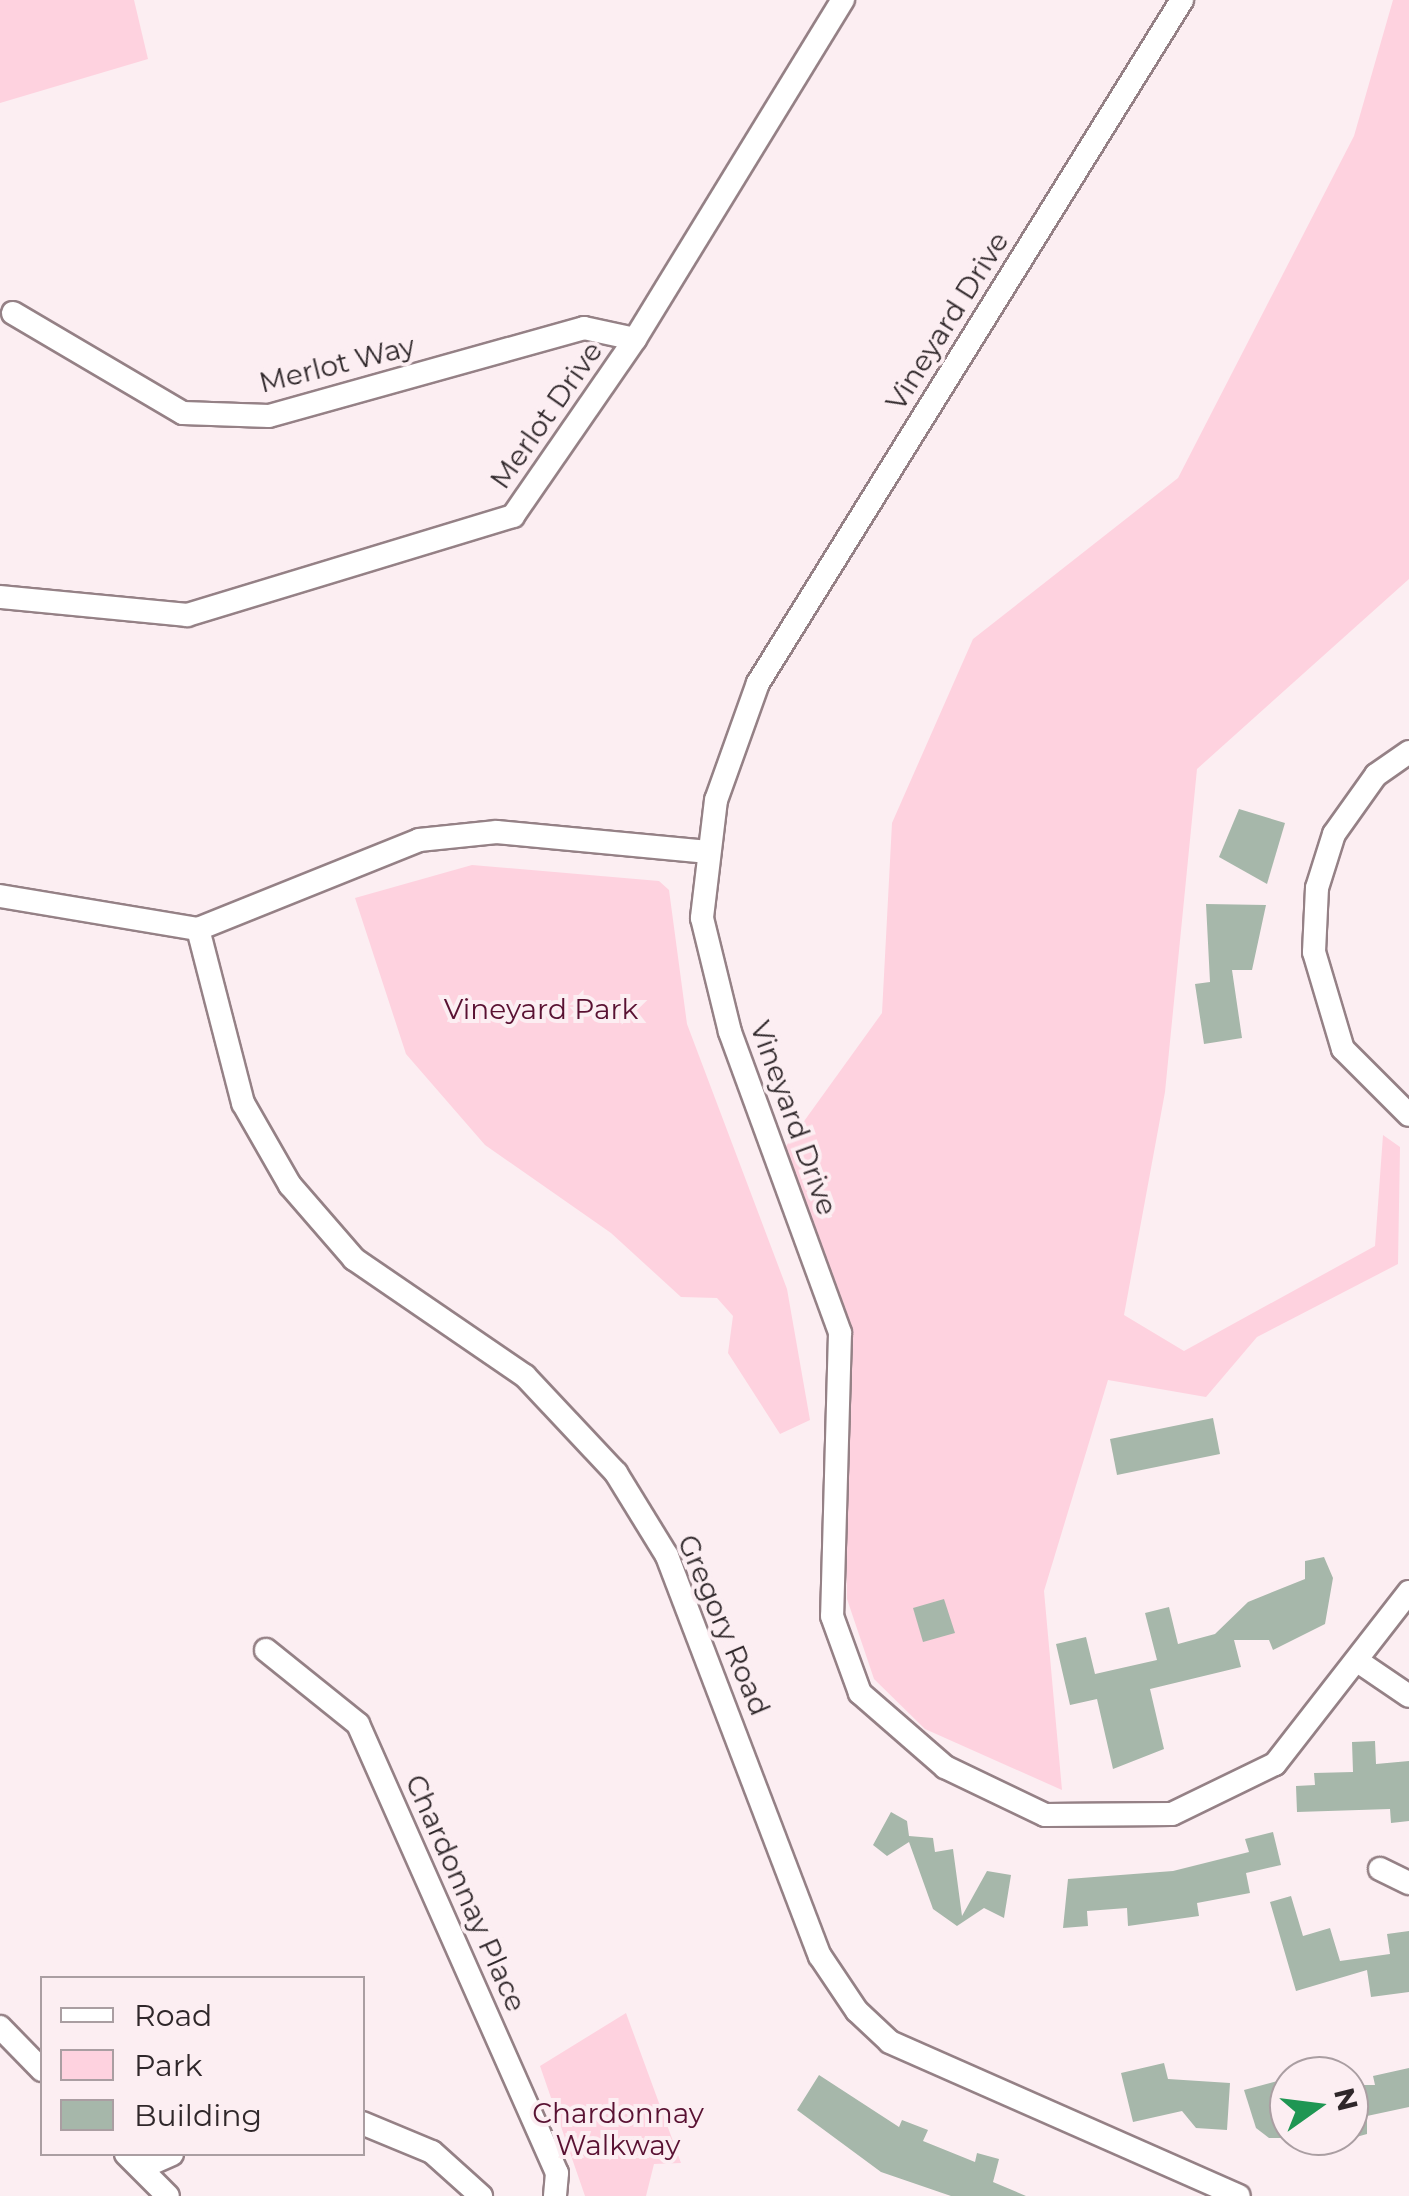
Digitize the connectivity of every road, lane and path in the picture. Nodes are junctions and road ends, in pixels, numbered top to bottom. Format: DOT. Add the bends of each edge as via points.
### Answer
graph roads {
  1 [pos="843,0"];
  2 [pos="1182,0"];
  3 [pos="12,313"];
  4 [pos="636,339"];
  5 [pos="0,597"];
  6 [pos="1409,752"];
  7 [pos="708,852"];
  8 [pos="0,896"];
  9 [pos="198,929"];
  10 [pos="1409,1114"];
  11 [pos="1409,1592"];
  12 [pos="266,1650"];
  13 [pos="1359,1662"];
  14 [pos="1409,1696"];
  15 [pos="1380,1869"];
  16 [pos="1409,1883"];
  17 [pos="0,2027"];
  18 [pos="40,2068"];
  19 [pos="365,2125"];
  20 [pos="161,2156"];
  21 [pos="133,2161"];
  22 [pos="168,2196"];
  23 [pos="481,2196"];
  24 [pos="554,2196"];
  25 [pos="1239,2196"];
  1 -- 4 [label="street, Merlot Drive"];
  2 -- 7 [label="street, Vineyard Drive" via="758,683 716,800"];
  3 -- 4 [label="street, Merlot Way" via="183,413 270,416 584,328"];
  4 -- 5 [label="street, Merlot Drive" via="514,516 187,615"];
  6 -- 10 [label="street" via="1376,775 1334,834 1317,888 1314,952 1342,1050"];
  7 -- 9 [label="street" via="498,832 418,840"];
  7 -- 13 [label="street, Vineyard Drive" via="702,918 730,1032 840,1334 832,1616 860,1693 946,1767 1045,1815 1172,1814 1275,1764"];
  8 -- 9 [label="street"];
  9 -- 25 [label="street, Gregory Road" via="243,1104 290,1185 354,1259 524,1376 616,1473 652,1532 820,1956 857,2011 890,2042"];
  11 -- 13 [label="street, Vineyard Drive"];
  12 -- 24 [label="street, Chardonnay Place" via="358,1724 557,2173"];
  13 -- 14 [label="street"];
  15 -- 16 [label="street"];
  17 -- 18 [label="street"];
  19 -- 23 [label="street" via="432,2152"];
  20 -- 21 [label="street"];
  21 -- 22 [label="street"];
}
